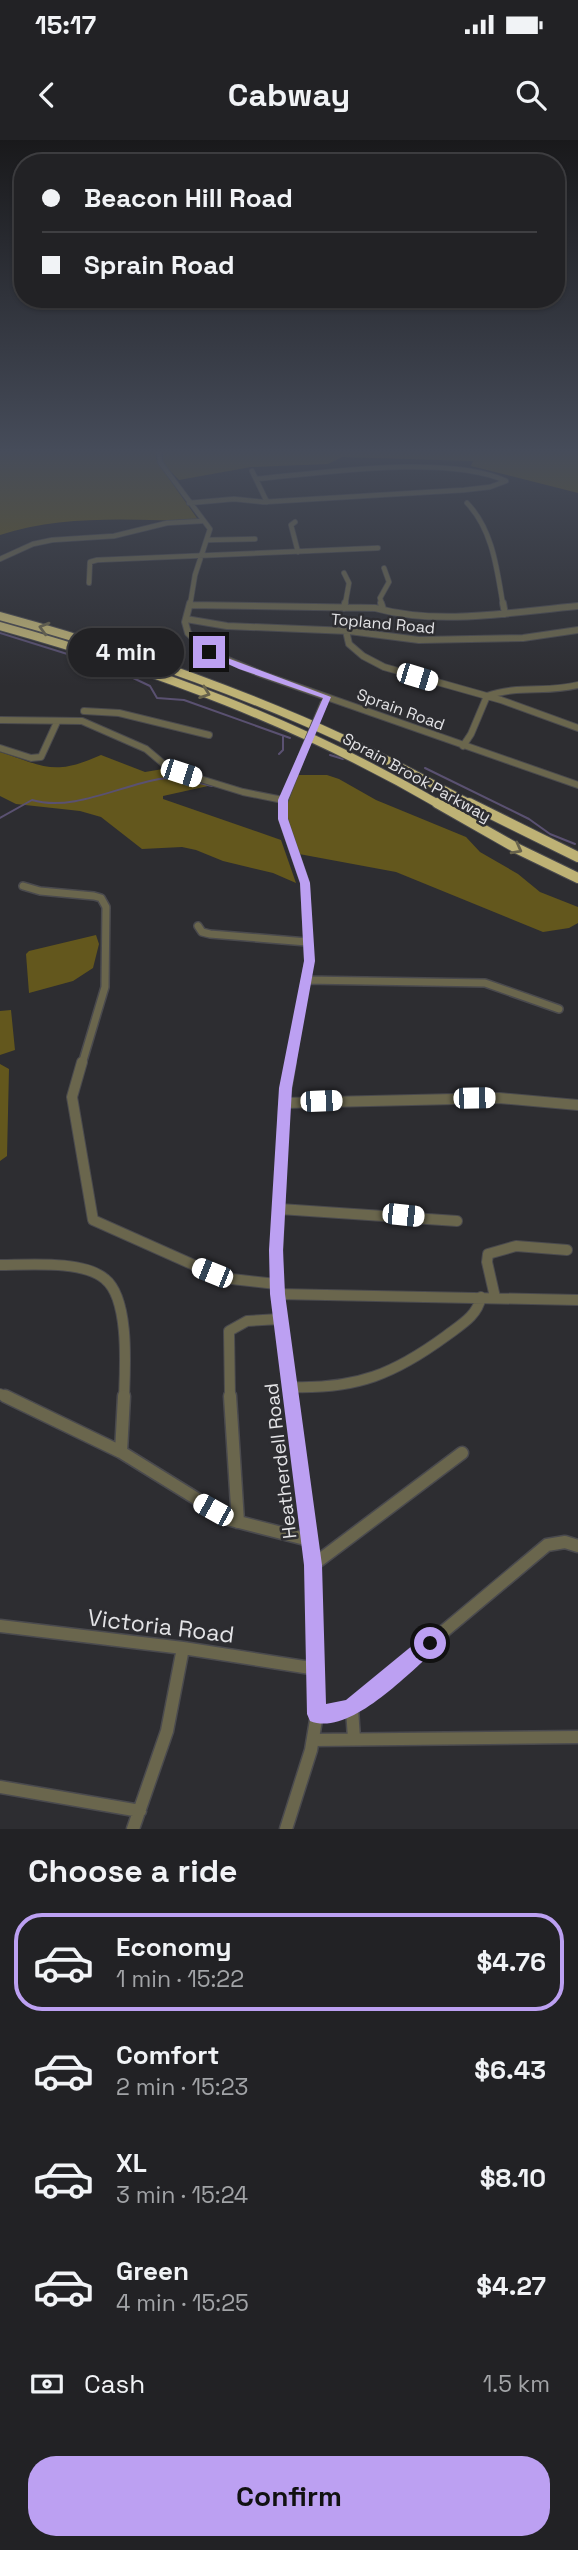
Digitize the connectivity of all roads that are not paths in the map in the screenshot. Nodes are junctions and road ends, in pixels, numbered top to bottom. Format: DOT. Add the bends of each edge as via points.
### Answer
graph roads {
  1 [pos="147,528"];
  2 [pos="209,528"];
  3 [pos="292,528"];
  4 [pos="482,528"];
  5 [pos="255,539"];
  6 [pos="207,540"];
  7 [pos="378,548"];
  8 [pos="298,552"];
  9 [pos="201,555"];
  10 [pos="0,559"];
  11 [pos="384,568"];
  12 [pos="344,573"];
  13 [pos="89,583"];
  14 [pos="190,605"];
  15 [pos="578,606"];
  16 [pos="344,608"];
  17 [pos="383,609"];
  18 [pos="505,614"];
  19 [pos="0,616"];
  20 [pos="186,619"];
  21 [pos="0,626"];
  22 [pos="346,631"];
  23 [pos="576,632"];
  24 [pos="578,685"];
  25 [pos="487,696"];
  26 [pos="326,700"];
  27 [pos="84,711"];
  28 [pos="0,720"];
  29 [pos="59,722"];
  30 [pos="578,728"];
  31 [pos="209,735"];
  32 [pos="463,747"];
  33 [pos="0,748"];
  34 [pos="578,785"];
  35 [pos="283,800"];
  36 [pos="578,857"];
  37 [pos="578,878"];
  38 [pos="23,886"];
  39 [pos="198,926"];
  40 [pos="307,943"];
  41 [pos="306,980"];
  42 [pos="559,1009"];
  43 [pos="284,1103"];
  44 [pos="578,1105"];
  45 [pos="280,1209"];
  46 [pos="457,1221"];
  47 [pos="567,1250"];
  48 [pos="0,1265"];
  49 [pos="277,1289"];
  50 [pos="481,1297"];
  51 [pos="495,1297"];
  52 [pos="578,1300"];
  53 [pos="280,1319"];
  54 [pos="292,1387"];
  55 [pos="1,1396"];
  56 [pos="121,1452"];
  57 [pos="462,1453"];
  58 [pos="238,1522"];
  59 [pos="309,1540"];
  60 [pos="578,1546"];
  61 [pos="313,1565"];
  62 [pos="0,1626"];
  63 [pos="183,1648"];
  64 [pos="317,1669"];
  65 [pos="352,1708"];
  66 [pos="317,1714"];
  67 [pos="578,1737"];
  68 [pos="354,1739"];
  69 [pos="314,1740"];
  70 [pos="0,1787"];
  71 [pos="140,1811"];
  72 [pos="133,1829"];
  73 [pos="286,1829"];
  1 -- 10 [label="street" via="114,536 52,540"];
  2 -- 6 [label="street"];
  3 -- 8 [label="street"];
  4 -- 18 [label="street" via="493,554"];
  5 -- 6 [label="street"];
  6 -- 9 [label="street"];
  7 -- 8 [label="street"];
  8 -- 9 [label="street"];
  9 -- 13 [label="street" via="94,561 89,566"];
  9 -- 14 [label="street"];
  11 -- 17 [label="street" via="389,582 380,598"];
  12 -- 16 [label="street" via="349,583"];
  14 -- 16 [label="street"];
  14 -- 20 [label="street"];
  15 -- 18 [label="street"];
  16 -- 17 [label="street"];
  17 -- 18 [label="street" via="414,616"];
  36 -- 19 [label="highway, Sprain Brook Parkway, one-way" via="273,708 139,658"];
  20 -- 22 [label="street, Topland Road" via="256,629"];
  20 -- 26 [label="street, Sprain Road" via="186,628 196,641 223,660"];
  21 -- 37 [label="highway, Sprain Brook Parkway, one-way" via="285,724"];
  22 -- 23 [label="street, Topland Road" via="462,641"];
  22 -- 25 [label="street" via="348,646 374,662"];
  24 -- 25 [label="street" via="507,689"];
  25 -- 30 [label="street"];
  25 -- 32 [label="street" via="478,711 476,730"];
  26 -- 32 [label="street, Sprain Road"];
  26 -- 35 [label="street, bridge"];
  27 -- 31 [label="street" via="119,713"];
  28 -- 29 [label="street"];
  29 -- 33 [label="street" via="41,757"];
  29 -- 35 [label="street" via="82,721 117,735 181,773"];
  32 -- 34 [label="street, Sprain Road"];
  35 -- 40 [label="street, Heatherdell Road" via="283,819 305,883"];
  38 -- 49 [label="street" via="94,896 106,907 105,987 72,1097 93,1220 223,1278"];
  39 -- 40 [label="street" via="210,934"];
  40 -- 41 [label="street, Heatherdell Road"];
  41 -- 42 [label="street" via="485,984"];
  41 -- 43 [label="street, Heatherdell Road"];
  43 -- 44 [label="street" via="499,1097"];
  43 -- 45 [label="street, Heatherdell Road"];
  45 -- 46 [label="street"];
  45 -- 49 [label="street, Heatherdell Road"];
  47 -- 51 [label="street" via="509,1247 488,1254"];
  48 -- 56 [label="street" via="88,1272 115,1287 121,1305 124,1354"];
  49 -- 50 [label="street"];
  49 -- 53 [label="street, Heatherdell Road"];
  50 -- 51 [label="street"];
  50 -- 54 [label="street" via="475,1314 387,1375 346,1387"];
  51 -- 52 [label="street"];
  53 -- 54 [label="street, Heatherdell Road"];
  53 -- 58 [label="street" via="251,1318 229,1331"];
  54 -- 59 [label="street, Heatherdell Road"];
  55 -- 56 [label="street"];
  56 -- 58 [label="street"];
  57 -- 61 [label="street"];
  58 -- 59 [label="street"];
  59 -- 61 [label="street, Heatherdell Road"];
  60 -- 65 [label="street" via="565,1542 547,1545"];
  61 -- 64 [label="street, Heatherdell Road"];
  62 -- 63 [label="street, Victoria Road"];
  63 -- 64 [label="street, Victoria Road"];
  63 -- 71 [label="street" via="167,1731"];
  64 -- 66 [label="street, Heatherdell Road"];
  65 -- 66 [label="street"];
  65 -- 68 [label="street"];
  66 -- 69 [label="street, Heatherdell Road"];
  67 -- 68 [label="street"];
  68 -- 69 [label="street"];
  69 -- 73 [label="street, Heatherdell Road"];
  70 -- 71 [label="street"];
  71 -- 72 [label="street"];
}
